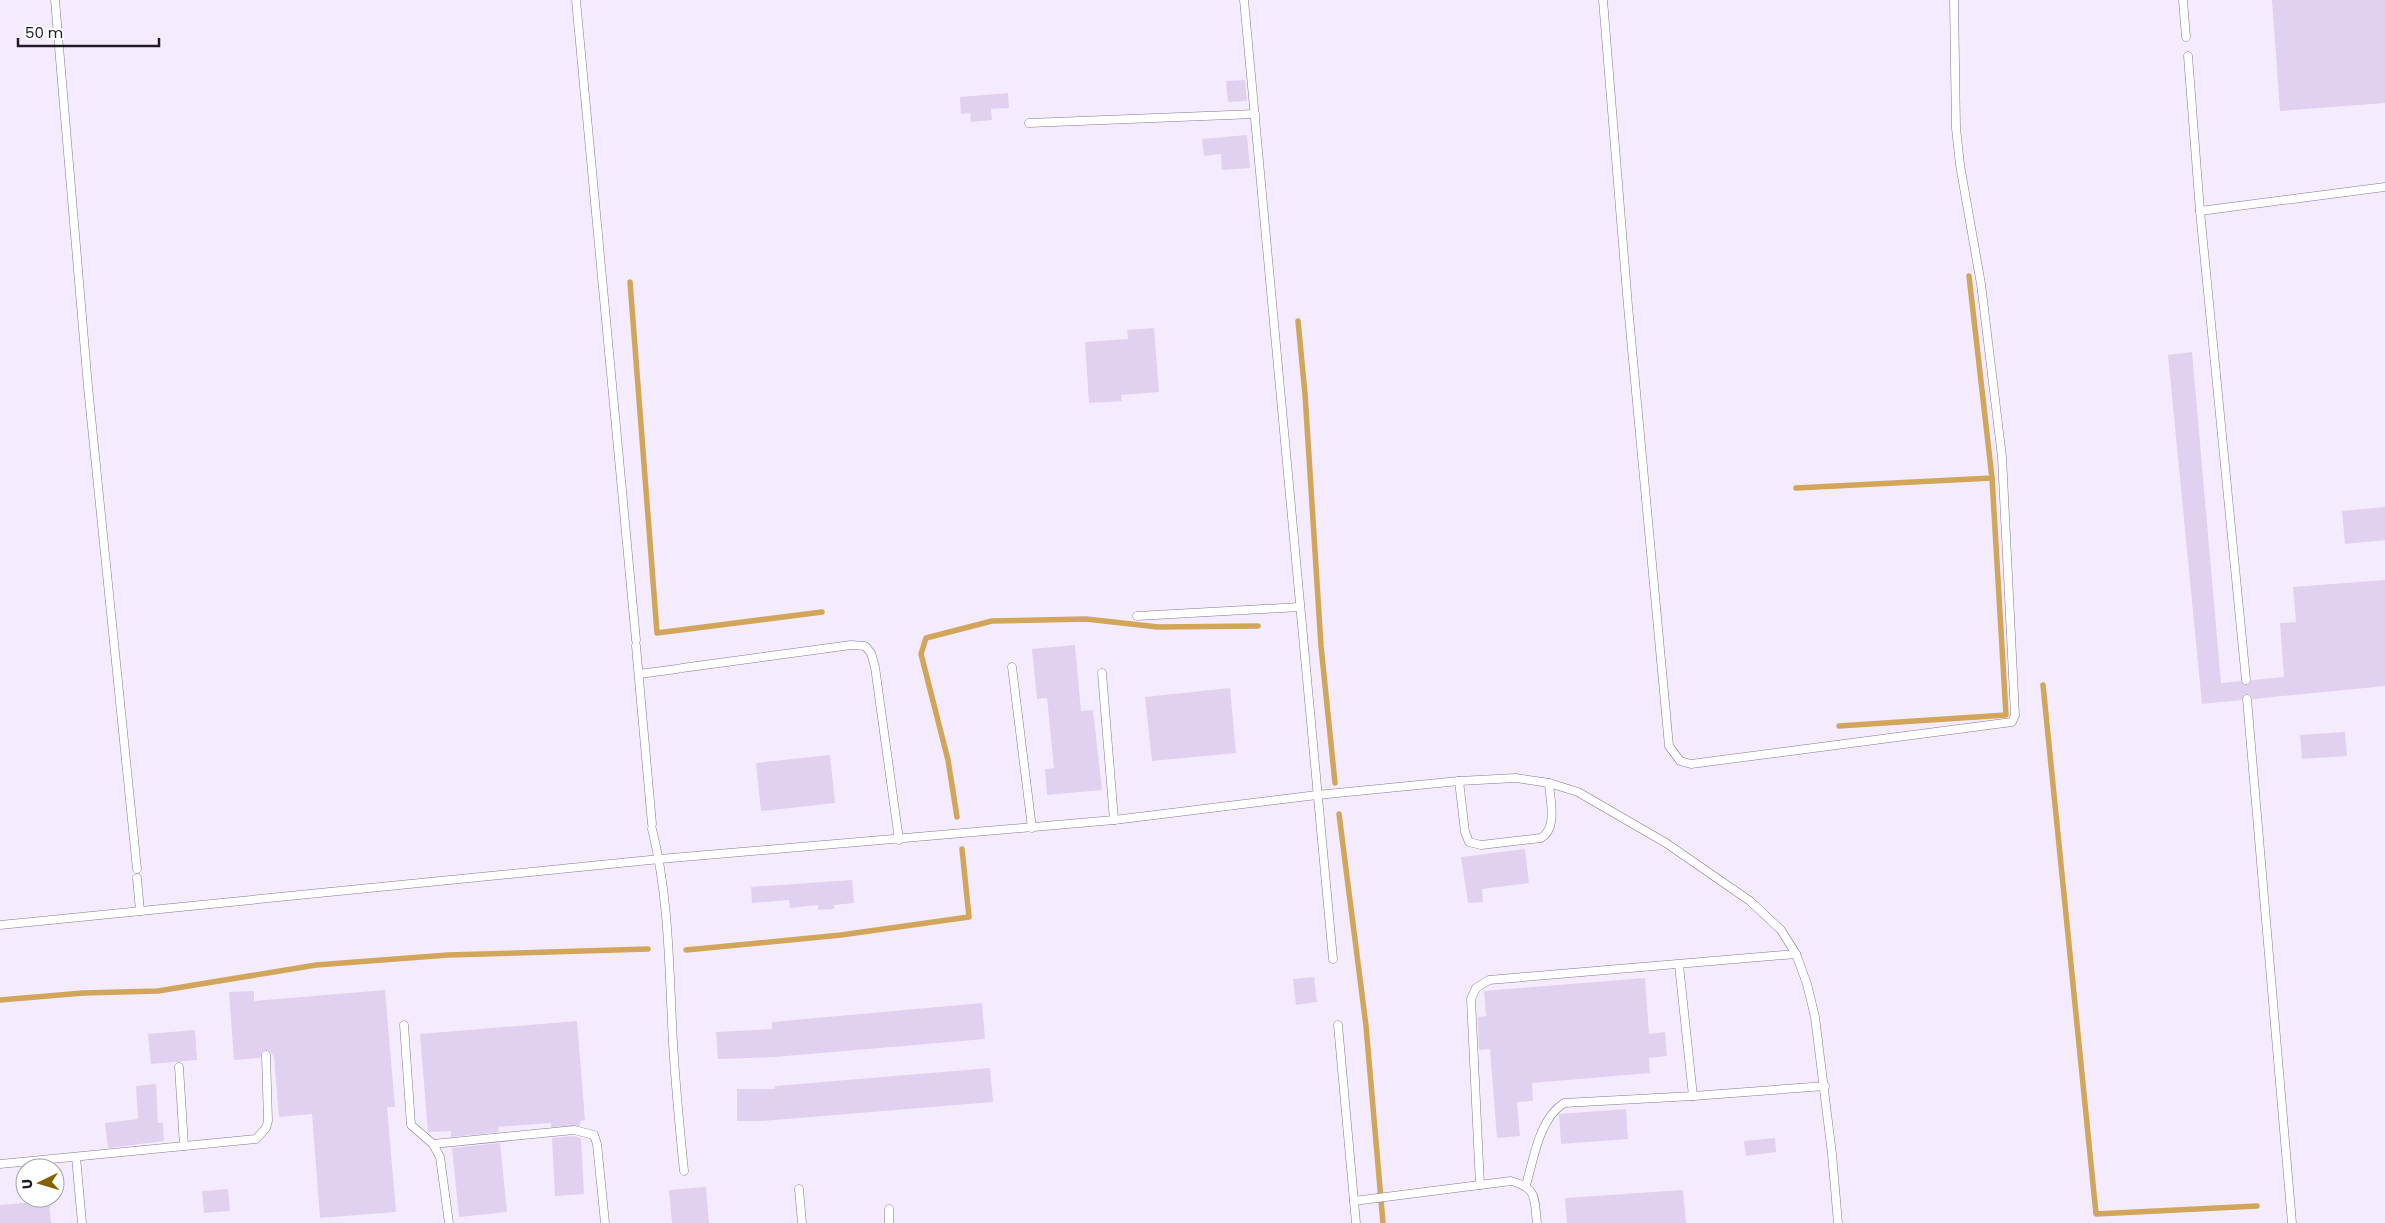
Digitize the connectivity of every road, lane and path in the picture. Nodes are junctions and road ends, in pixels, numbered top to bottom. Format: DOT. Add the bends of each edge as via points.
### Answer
graph roads {
  1 [pos="54,0"];
  2 [pos="576,0"];
  3 [pos="1244,0"];
  4 [pos="1603,0"];
  5 [pos="1954,0"];
  6 [pos="2183,0"];
  7 [pos="2186,37"];
  8 [pos="2188,56"];
  9 [pos="1255,114"];
  10 [pos="1029,122"];
  11 [pos="2385,186"];
  12 [pos="2200,211"];
  13 [pos="1300,607"];
  14 [pos="1137,616"];
  15 [pos="1012,667"];
  16 [pos="639,674"];
  17 [pos="1102,674"];
  18 [pos="2246,680"];
  19 [pos="2247,699"];
  20 [pos="1459,781"];
  21 [pos="1549,783"];
  22 [pos="1317,795"];
  23 [pos="1114,820"];
  24 [pos="1032,828"];
  25 [pos="899,840"];
  26 [pos="660,860"];
  27 [pos="137,869"];
  28 [pos="138,878"];
  29 [pos="140,911"];
  30 [pos="0,924"];
  31 [pos="1796,954"];
  32 [pos="1332,959"];
  33 [pos="1679,965"];
  34 [pos="404,1025"];
  35 [pos="1338,1025"];
  36 [pos="266,1056"];
  37 [pos="179,1067"];
  38 [pos="1824,1086"];
  39 [pos="1693,1096"];
  40 [pos="433,1144"];
  41 [pos="184,1146"];
  42 [pos="76,1157"];
  43 [pos="0,1164"];
  44 [pos="684,1171"];
  45 [pos="1526,1184"];
  46 [pos="1480,1185"];
  47 [pos="800,1189"];
  48 [pos="1354,1200"];
  49 [pos="888,1209"];
  50 [pos="82,1223"];
  51 [pos="449,1223"];
  52 [pos="605,1223"];
  53 [pos="802,1223"];
  54 [pos="889,1223"];
  55 [pos="1356,1223"];
  56 [pos="1537,1223"];
  57 [pos="1838,1223"];
  58 [pos="2292,1223"];
  1 -- 27 [label="lane" via="88,387"];
  2 -- 16 [label="lane"];
  3 -- 9 [label="lane"];
  4 -- 5 [label="lane" via="1669,746 1680,761 1691,764 2012,722 2015,715 2002,457 1981,284 1958,146"];
  6 -- 7 [label="lane"];
  8 -- 12 [label="lane"];
  9 -- 10 [label="lane"];
  9 -- 13 [label="lane"];
  11 -- 12 [label="lane"];
  12 -- 18 [label="lane"];
  13 -- 14 [label="lane"];
  13 -- 22 [label="lane"];
  15 -- 24 [label="lane"];
  16 -- 25 [label="lane" via="851,645 865,646 875,667"];
  16 -- 26 [label="lane" via="652,827"];
  17 -- 23 [label="lane"];
  19 -- 58 [label="lane"];
  20 -- 21 [label="lane" via="1516,778"];
  20 -- 21 [label="lane" via="1465,832 1469,842 1481,844 1541,838 1548,834 1552,823"];
  20 -- 22 [label="lane"];
  21 -- 31 [label="lane" via="1578,792 1626,818 1709,870 1781,930"];
  22 -- 23 [label="lane"];
  22 -- 32 [label="lane"];
  23 -- 24 [label="lane"];
  24 -- 25 [label="lane"];
  25 -- 26 [label="lane"];
  26 -- 29 [label="lane"];
  26 -- 44 [label="lane"];
  28 -- 29 [label="lane"];
  29 -- 30 [label="lane"];
  31 -- 33 [label="lane"];
  31 -- 38 [label="lane" via="1815,1017"];
  33 -- 39 [label="lane"];
  33 -- 46 [label="lane" via="1489,980 1476,988 1470,999"];
  34 -- 40 [label="lane" via="411,1125"];
  35 -- 48 [label="lane"];
  36 -- 41 [label="lane" via="268,1112 262,1134 256,1139"];
  37 -- 41 [label="lane"];
  38 -- 39 [label="lane"];
  38 -- 57 [label="lane"];
  39 -- 45 [label="lane" via="1564,1103 1553,1110 1545,1124"];
  40 -- 51 [label="lane" via="440,1157"];
  40 -- 52 [label="lane" via="574,1130 588,1132 594,1135 597,1144"];
  41 -- 42 [label="lane"];
  42 -- 43 [label="lane"];
  42 -- 50 [label="lane"];
  45 -- 46 [label="lane" via="1511,1181"];
  45 -- 56 [label="lane" via="1534,1194"];
  46 -- 48 [label="lane"];
  47 -- 53 [label="lane"];
  48 -- 55 [label="lane"];
  49 -- 54 [label="lane"];
}
